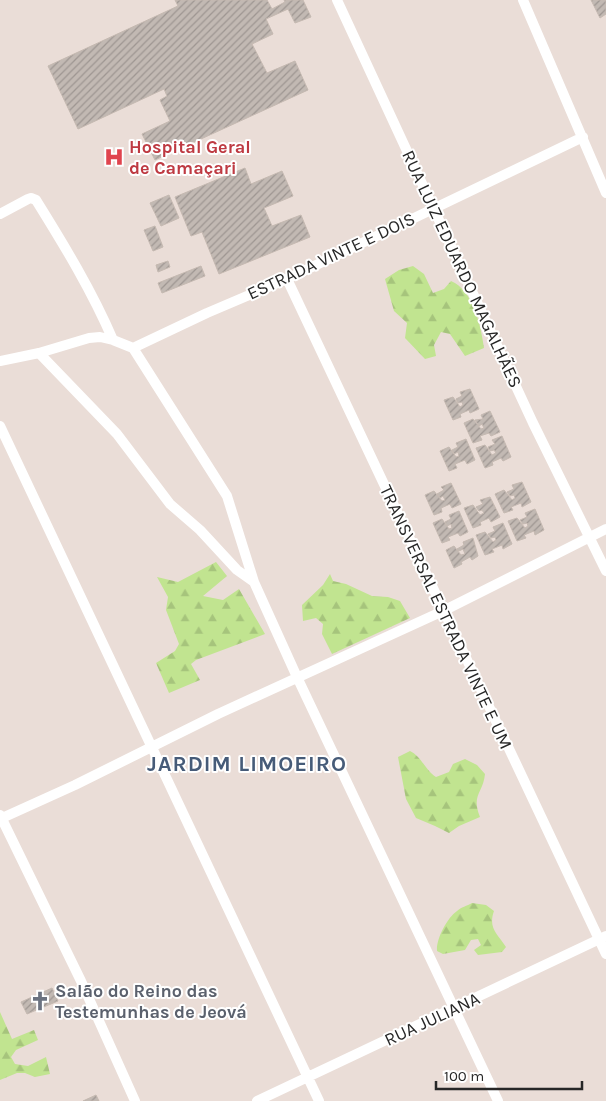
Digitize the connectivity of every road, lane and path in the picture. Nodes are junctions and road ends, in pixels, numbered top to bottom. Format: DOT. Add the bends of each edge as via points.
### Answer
graph roads {
  1 [pos="337,0"];
  2 [pos="523,0"];
  3 [pos="583,137"];
  4 [pos="606,193"];
  5 [pos="433,208"];
  6 [pos="0,214"];
  7 [pos="287,279"];
  8 [pos="113,340"];
  9 [pos="133,348"];
  10 [pos="39,353"];
  11 [pos="0,361"];
  12 [pos="0,426"];
  13 [pos="606,529"];
  14 [pos="590,537"];
  15 [pos="606,571"];
  16 [pos="254,582"];
  17 [pos="443,611"];
  18 [pos="297,677"];
  19 [pos="151,747"];
  20 [pos="0,818"];
  21 [pos="602,938"];
  22 [pos="606,954"];
  23 [pos="454,1008"];
  24 [pos="307,1076"];
  25 [pos="135,1101"];
  26 [pos="257,1101"];
  27 [pos="318,1101"];
  28 [pos="498,1101"];
  1 -- 5 [label="street, RUA LUIZ EDUARDO MAGALHÃES"];
  2 -- 3 [label="street"];
  3 -- 4 [label="street"];
  3 -- 5 [label="street, ESTRADA VINTE E DOIS"];
  5 -- 7 [label="street, ESTRADA VINTE E DOIS"];
  5 -- 14 [label="street, RUA LUIZ EDUARDO MAGALHÃES" via="533,424"];
  6 -- 8 [label="street" via="28,199 36,200"];
  7 -- 9 [label="street, ESTRADA VINTE E DOIS"];
  7 -- 17 [label="street, TRANSVERSAL ESTRADA VINTE E UM"];
  8 -- 9 [label="street"];
  8 -- 10 [label="street" via="89,338"];
  9 -- 16 [label="street" via="227,496"];
  10 -- 11 [label="street"];
  10 -- 16 [label="street" via="117,434 170,504 200,530 237,570"];
  12 -- 19 [label="street"];
  13 -- 14 [label="street"];
  14 -- 15 [label="street, RUA LUIZ EDUARDO MAGALHÃES"];
  14 -- 17 [label="street"];
  16 -- 18 [label="street"];
  17 -- 18 [label="street"];
  17 -- 21 [label="street, TRANSVERSAL ESTRADA VINTE E UM"];
  18 -- 19 [label="street"];
  18 -- 23 [label="street"];
  19 -- 20 [label="street"];
  19 -- 24 [label="street"];
  20 -- 25 [label="street" via="81,981"];
  21 -- 22 [label="street, TRANSVERSAL ESTRADA VINTE E UM"];
  21 -- 23 [label="street, RUA JULIANA"];
  23 -- 24 [label="street, RUA JULIANA"];
  23 -- 28 [label="street"];
  24 -- 26 [label="street, RUA JULIANA"];
  24 -- 27 [label="street"];
}
